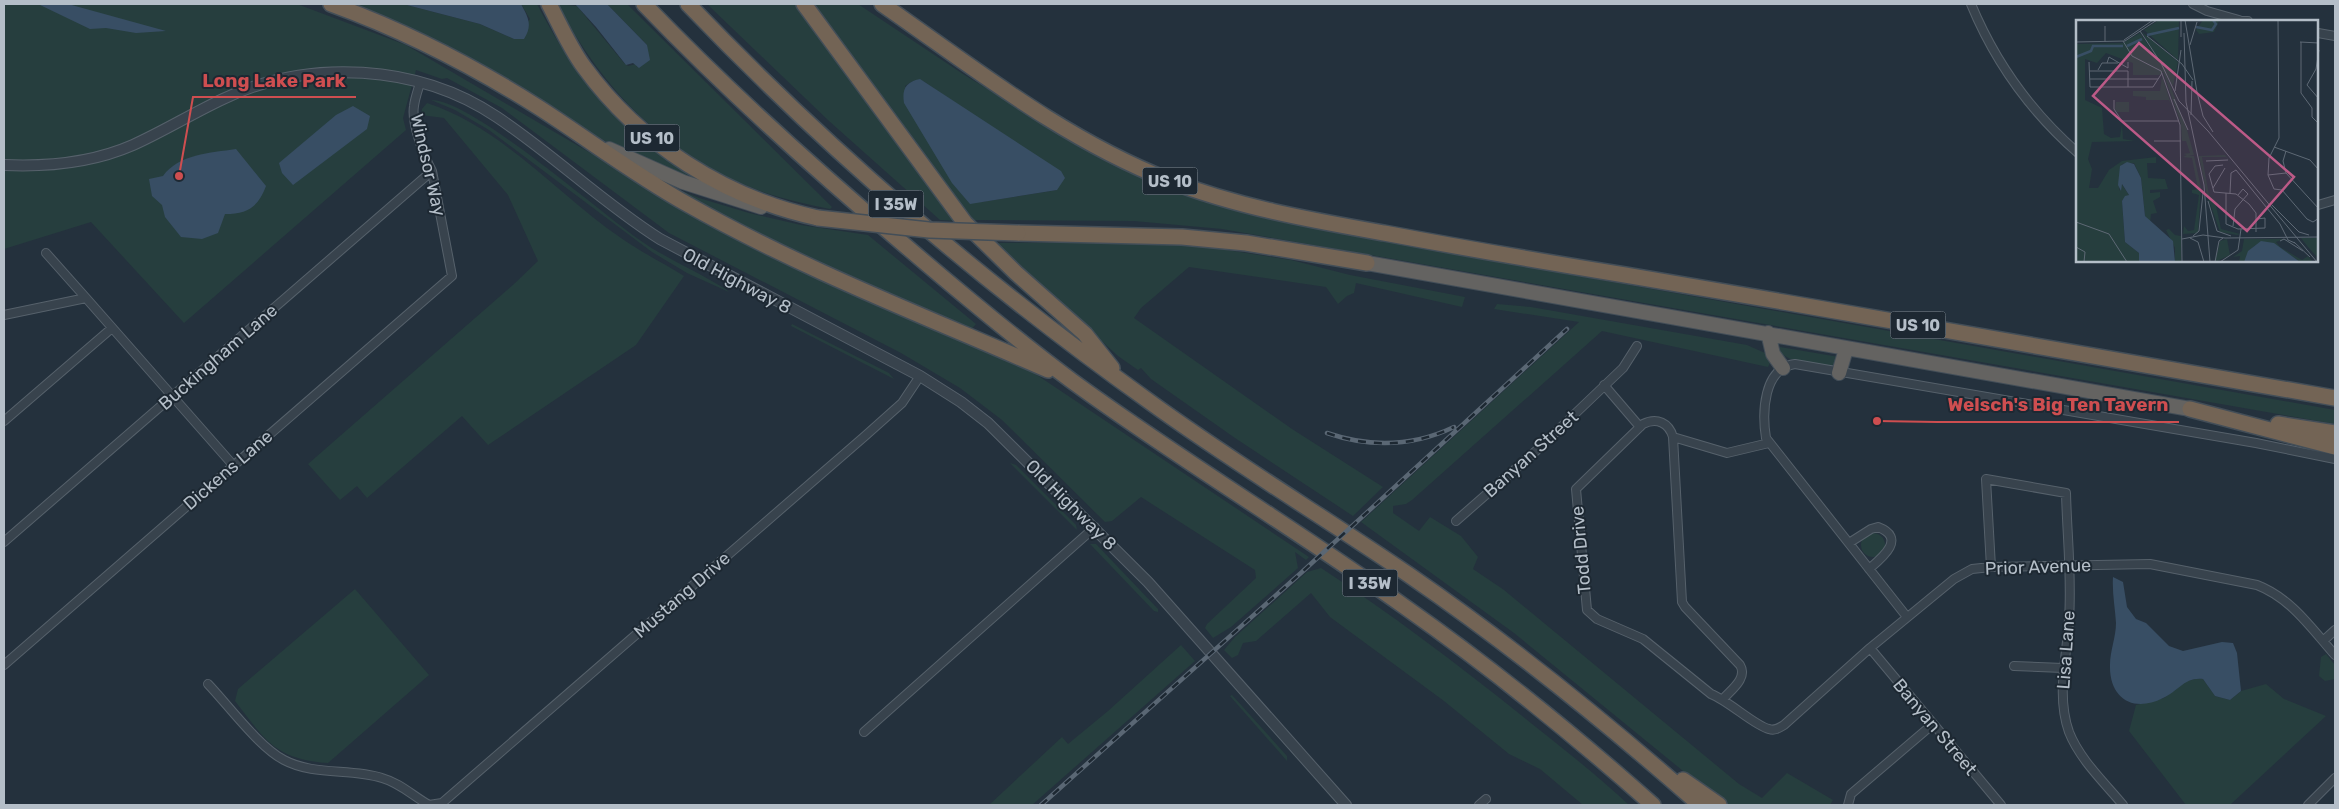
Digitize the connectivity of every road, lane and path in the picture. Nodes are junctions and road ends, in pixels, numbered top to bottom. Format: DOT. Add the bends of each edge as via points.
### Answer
graph roads {
  1 [pos="332,4"];
  2 [pos="549,4"];
  3 [pos="644,4"];
  4 [pos="688,4"];
  5 [pos="804,4"];
  6 [pos="882,4"];
  7 [pos="1972,4"];
  8 [pos="2193,4"];
  9 [pos="2238,20"];
  10 [pos="2319,33"];
  11 [pos="2335,36"];
  12 [pos="420,83"];
  13 [pos="548,113"];
  14 [pos="2076,151"];
  15 [pos="4,165"];
  16 [pos="432,171"];
  17 [pos="2335,200"];
  18 [pos="2319,205"];
  19 [pos="811,216"];
  20 [pos="46,253"];
  21 [pos="1367,263"];
  22 [pos="452,276"];
  23 [pos="86,298"];
  24 [pos="4,315"];
  25 [pos="112,328"];
  26 [pos="1765,332"];
  27 [pos="1637,346"];
  28 [pos="1846,349"];
  29 [pos="1782,368"];
  30 [pos="1839,373"];
  31 [pos="920,376"];
  32 [pos="1072,380"];
  33 [pos="1124,383"];
  34 [pos="1604,385"];
  35 [pos="172,396"];
  36 [pos="2335,398"];
  37 [pos="2190,409"];
  38 [pos="4,421"];
  39 [pos="1640,427"];
  40 [pos="2335,433"];
  41 [pos="1673,437"];
  42 [pos="1769,443"];
  43 [pos="2335,447"];
  44 [pos="2335,459"];
  45 [pos="233,465"];
  46 [pos="1456,521"];
  47 [pos="1095,527"];
  48 [pos="4,542"];
  49 [pos="1849,543"];
  50 [pos="2069,566"];
  51 [pos="1991,567"];
  52 [pos="1869,569"];
  53 [pos="1907,616"];
  54 [pos="2335,630"];
  55 [pos="2323,641"];
  56 [pos="1870,648"];
  57 [pos="2335,655"];
  58 [pos="4,665"];
  59 [pos="2014,666"];
  60 [pos="2063,668"];
  61 [pos="208,684"];
  62 [pos="1723,699"];
  63 [pos="1933,724"];
  64 [pos="1609,727"];
  65 [pos="864,732"];
  66 [pos="2335,778"];
  67 [pos="1486,799"];
  68 [pos="436,805"];
  69 [pos="1346,805"];
  70 [pos="1479,805"];
  71 [pos="1654,805"];
  72 [pos="1700,805"];
  73 [pos="1719,805"];
  74 [pos="1848,805"];
  75 [pos="2001,805"];
  76 [pos="2123,805"];
  77 [pos="2308,805"];
  1 -- 13 [label="highway" via="442,52"];
  2 -- 19 [label="highway, US 10" via="583,66 609,98 652,139 727,187 780,209"];
  3 -- 32 [label="highway, I 35W" via="736,95 830,181 965,297"];
  4 -- 33 [label="highway, I 35W" via="795,112 922,227 1046,326"];
  5 -- 33 [label="highway" via="966,223 1085,334"];
  6 -- 36 [label="highway, US 10" via="1038,112 1096,147 1167,180 1237,202 1351,228 1500,255"];
  7 -- 14 [label="street" via="1996,54 2021,93 2040,118"];
  8 -- 9 [label="street"];
  10 -- 11 [label="street"];
  12 -- 15 [label="street, Old Highway 8" via="383,74 343,72 279,79 224,98 112,153 52,165"];
  12 -- 16 [label="street, Windsor Way" via="414,115 425,158"];
  12 -- 31 [label="street, Old Highway 8" via="460,97 497,117 630,219 675,248"];
  13 -- 19 [label="highway" via="614,151 683,182 756,206"];
  13 -- 32 [label="highway" via="641,176 736,231"];
  16 -- 22 [label="street, Windsor Way"];
  16 -- 35 [label="street, Buckingham Lane"];
  17 -- 18 [label="street"];
  19 -- 21 [label="highway, US 10, bridge" via="910,229 1182,237 1246,243"];
  20 -- 23 [label="street"];
  21 -- 26 [label="highway, US 10"];
  22 -- 45 [label="street, Dickens Lane"];
  23 -- 24 [label="street"];
  23 -- 25 [label="street"];
  25 -- 35 [label="street"];
  25 -- 38 [label="street"];
  26 -- 28 [label="highway, US 10"];
  26 -- 29 [label="highway"];
  27 -- 34 [label="street, Banyan Street" via="1623,368"];
  28 -- 30 [label="highway"];
  28 -- 37 [label="highway, US 10"];
  29 -- 30 [label="street" via="1795,364"];
  29 -- 42 [label="street" via="1771,381 1764,417"];
  30 -- 44 [label="street"];
  31 -- 47 [label="street, Old Highway 8" via="988,423"];
  31 -- 68 [label="street, Mustang Drive" via="902,403 865,436 517,740"];
  32 -- 71 [label="highway, I 35W" via="1449,638 1573,735"];
  33 -- 64 [label="highway, I 35W" via="1195,434 1419,582"];
  34 -- 39 [label="street"];
  34 -- 46 [label="street, Banyan Street" via="1537,450"];
  35 -- 45 [label="street"];
  35 -- 48 [label="street, Buckingham Lane"];
  37 -- 40 [label="highway, US 10"];
  37 -- 43 [label="highway"];
  39 -- 41 [label="street" via="1649,421 1662,422"];
  39 -- 62 [label="street, Todd Drive" via="1576,489 1587,610 1597,619 1643,639 1711,694"];
  41 -- 42 [label="street" via="1727,453"];
  41 -- 62 [label="street" via="1682,602 1743,672"];
  42 -- 49 [label="street"];
  45 -- 58 [label="street, Dickens Lane"];
  47 -- 65 [label="street"];
  47 -- 69 [label="street, Old Highway 8" via="1165,600"];
  49 -- 52 [label="street"];
  49 -- 52 [label="street" via="1871,528 1884,530 1889,535 1890,549"];
  50 -- 51 [label="street, Prior Avenue"];
  50 -- 51 [label="street, Lisa Lane" via="2066,493 1986,479"];
  50 -- 55 [label="street, Prior Avenue" via="2150,564 2257,585 2284,600"];
  50 -- 60 [label="street, Lisa Lane" via="2070,619"];
  51 -- 53 [label="street, Prior Avenue" via="1964,572"];
  52 -- 53 [label="street"];
  53 -- 56 [label="street, Todd Drive"];
  54 -- 55 [label="street"];
  55 -- 57 [label="street, Prior Avenue"];
  56 -- 62 [label="street, Todd Drive" via="1779,728 1766,728"];
  56 -- 63 [label="street, Banyan Street"];
  59 -- 60 [label="street"];
  60 -- 76 [label="street, Lisa Lane" via="2063,704 2070,733 2084,758"];
  61 -- 68 [label="street" via="265,746 283,760 309,768 383,778 429,805"];
  63 -- 74 [label="street" via="1851,794"];
  63 -- 75 [label="street, Banyan Street"];
  64 -- 72 [label="highway, I 35W"];
  64 -- 73 [label="highway"];
  66 -- 77 [label="street"];
  67 -- 70 [label="street"];
}
